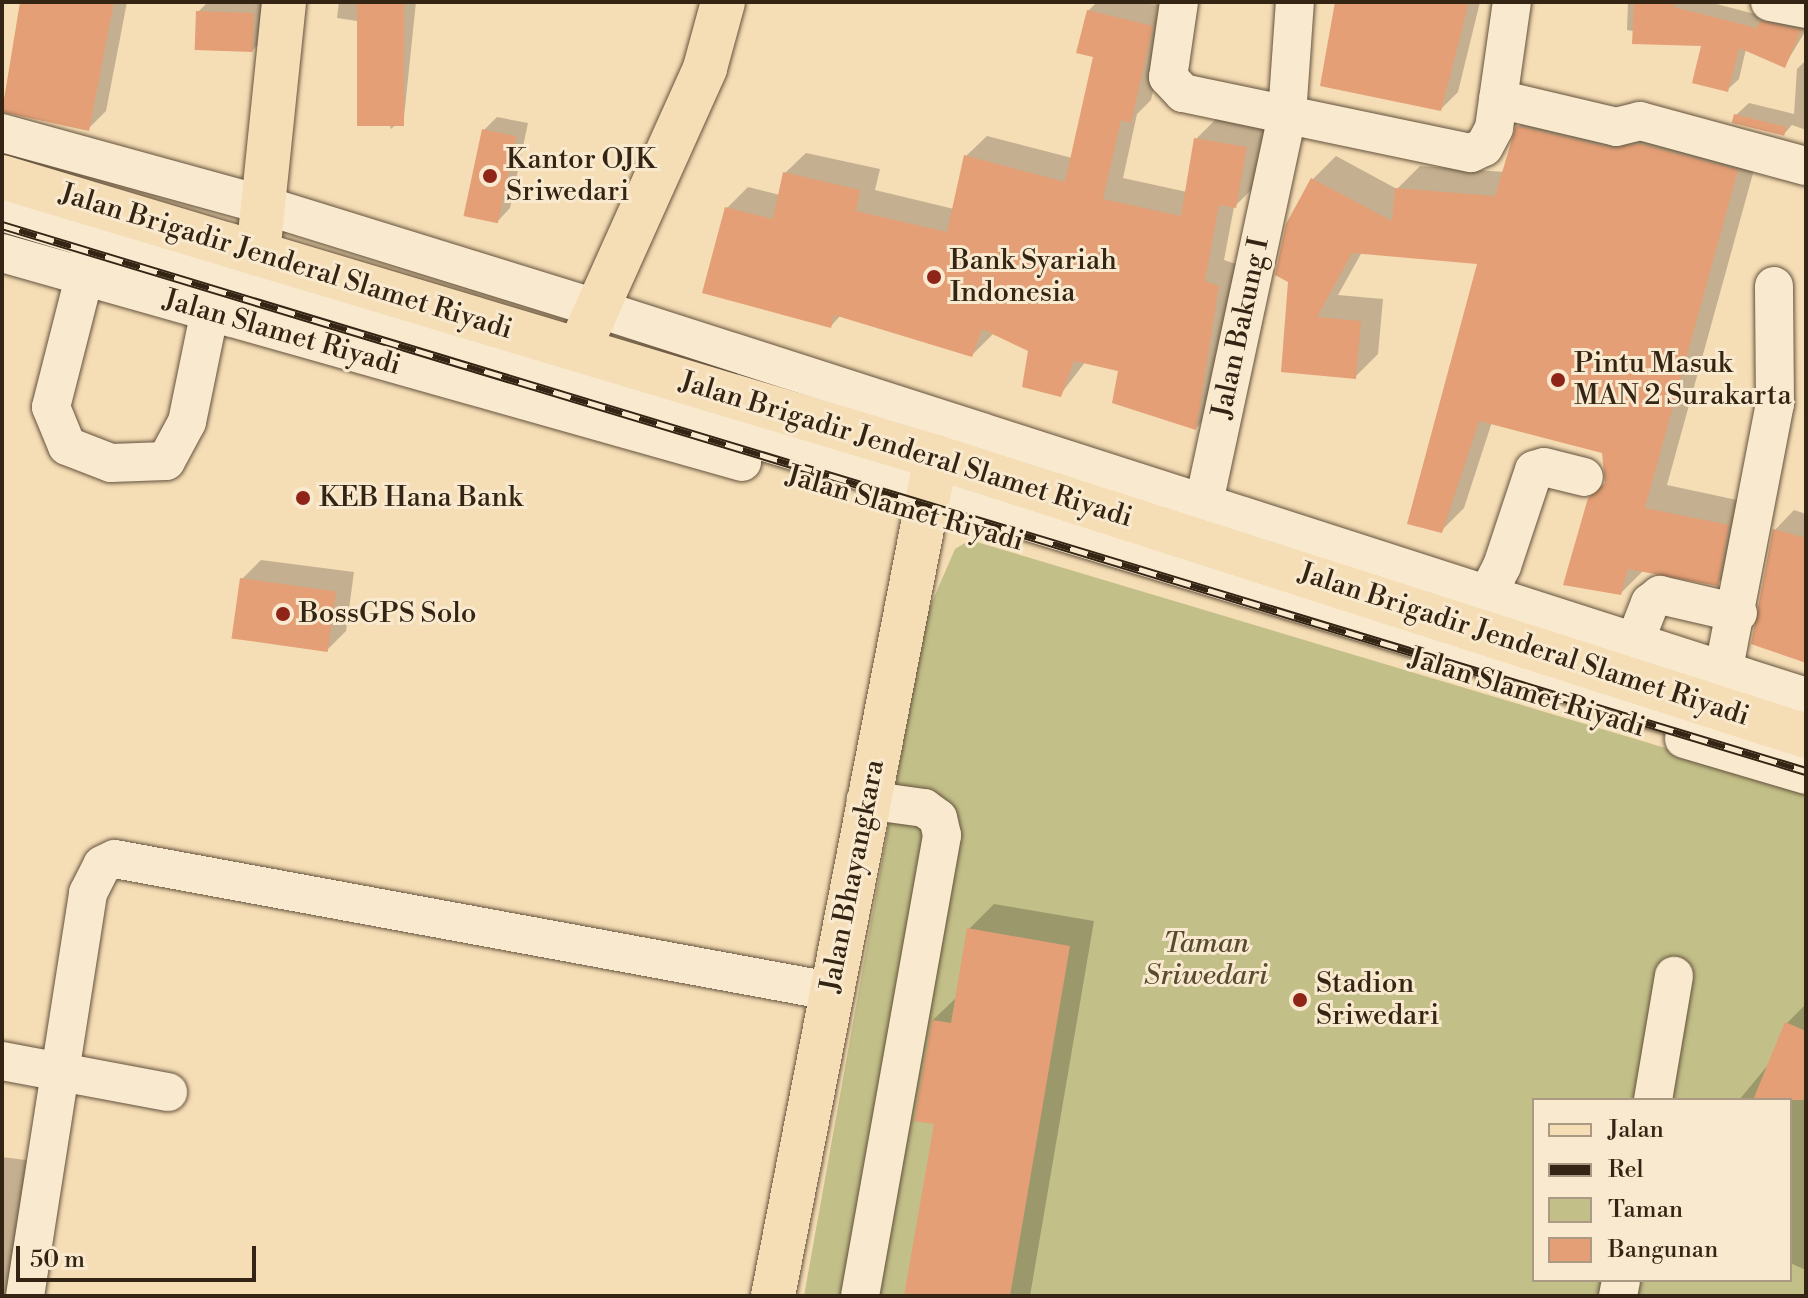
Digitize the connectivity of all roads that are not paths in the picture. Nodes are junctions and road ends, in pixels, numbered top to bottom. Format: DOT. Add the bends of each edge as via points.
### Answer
graph roads {
  1 [pos="284,2"];
  2 [pos="723,2"];
  3 [pos="1295,2"];
  4 [pos="1512,2"];
  5 [pos="1770,2"];
  6 [pos="1173,3"];
  7 [pos="1806,9"];
  8 [pos="1498,99"];
  9 [pos="1287,115"];
  10 [pos="2,133"];
  11 [pos="1806,166"];
  12 [pos="2,177"];
  13 [pos="263,205"];
  14 [pos="2,212"];
  15 [pos="93,241"];
  16 [pos="2,253"];
  17 [pos="226,272"];
  18 [pos="1774,286"];
  19 [pos="596,308"];
  20 [pos="579,349"];
  21 [pos="1584,477"];
  22 [pos="930,488"];
  23 [pos="1200,522"];
  24 [pos="1480,611"];
  25 [pos="1738,613"];
  26 [pos="1627,658"];
  27 [pos="1721,688"];
  28 [pos="1806,697"];
  29 [pos="1806,736"];
  30 [pos="1806,756"];
  31 [pos="1806,775"];
  32 [pos="866,800"];
  33 [pos="1674,976"];
  34 [pos="830,991"];
  35 [pos="2,1061"];
  36 [pos="63,1071"];
  37 [pos="168,1092"];
  38 [pos="1653,1098"];
  39 [pos="25,1296"];
  40 [pos="773,1296"];
  41 [pos="860,1296"];
  1 -- 13 [label="main road"];
  2 -- 19 [label="main road" via="705,68"];
  3 -- 9 [label="street, Jalan Bakung I"];
  4 -- 8 [label="street"];
  5 -- 7 [label="street"];
  6 -- 9 [label="street" via="1170,82 1183,93"];
  8 -- 9 [label="street" via="1494,128 1484,147 1471,153"];
  8 -- 11 [label="street" via="1616,127 1640,121"];
  9 -- 23 [label="street, Jalan Bakung I"];
  10 -- 13 [label="street"];
  12 -- 15 [label="main road, Jalan Brigadir Jenderal Slamet Riyadi"];
  13 -- 17 [label="main road"];
  13 -- 19 [label="street"];
  14 -- 15 [label="street"];
  15 -- 16 [label="street, Jalan Slamet Riyadi"];
  15 -- 17 [label="main road, Jalan Brigadir Jenderal Slamet Riyadi"];
  15 -- 17 [label="street, Jalan Slamet Riyadi"];
  15 -- 17 [label="street" via="51,407 67,446 111,463 166,461 187,422"];
  17 -- 20 [label="main road, Jalan Brigadir Jenderal Slamet Riyadi"];
  17 -- 22 [label="street, Jalan Slamet Riyadi"];
  18 -- 25 [label="street" via="1775,404"];
  19 -- 20 [label="main road"];
  19 -- 23 [label="street"];
  20 -- 22 [label="main road, Jalan Brigadir Jenderal Slamet Riyadi"];
  21 -- 24 [label="street" via="1544,467 1534,470"];
  22 -- 23 [label="main road, Jalan Brigadir Jenderal Slamet Riyadi"];
  22 -- 30 [label="street"];
  22 -- 31 [label="street, Jalan Slamet Riyadi"];
  22 -- 32 [label="main road, Jalan Bhayangkara"];
  23 -- 24 [label="main road, Jalan Brigadir Jenderal Slamet Riyadi"];
  24 -- 26 [label="main road, Jalan Brigadir Jenderal Slamet Riyadi"];
  25 -- 26 [label="street" via="1660,595 1650,603"];
  25 -- 27 [label="street"];
  26 -- 27 [label="main road, Jalan Brigadir Jenderal Slamet Riyadi"];
  27 -- 28 [label="street"];
  27 -- 29 [label="main road, Jalan Brigadir Jenderal Slamet Riyadi"];
  32 -- 34 [label="main road, Jalan Bhayangkara"];
  32 -- 41 [label="street" via="924,808 938,818 942,835"];
  33 -- 38 [label="street"];
  34 -- 36 [label="street" via="132,859 102,865 88,893"];
  34 -- 40 [label="main road, Jalan Bhayangkara"];
  35 -- 36 [label="street"];
  36 -- 37 [label="street"];
  36 -- 39 [label="street"];
}
